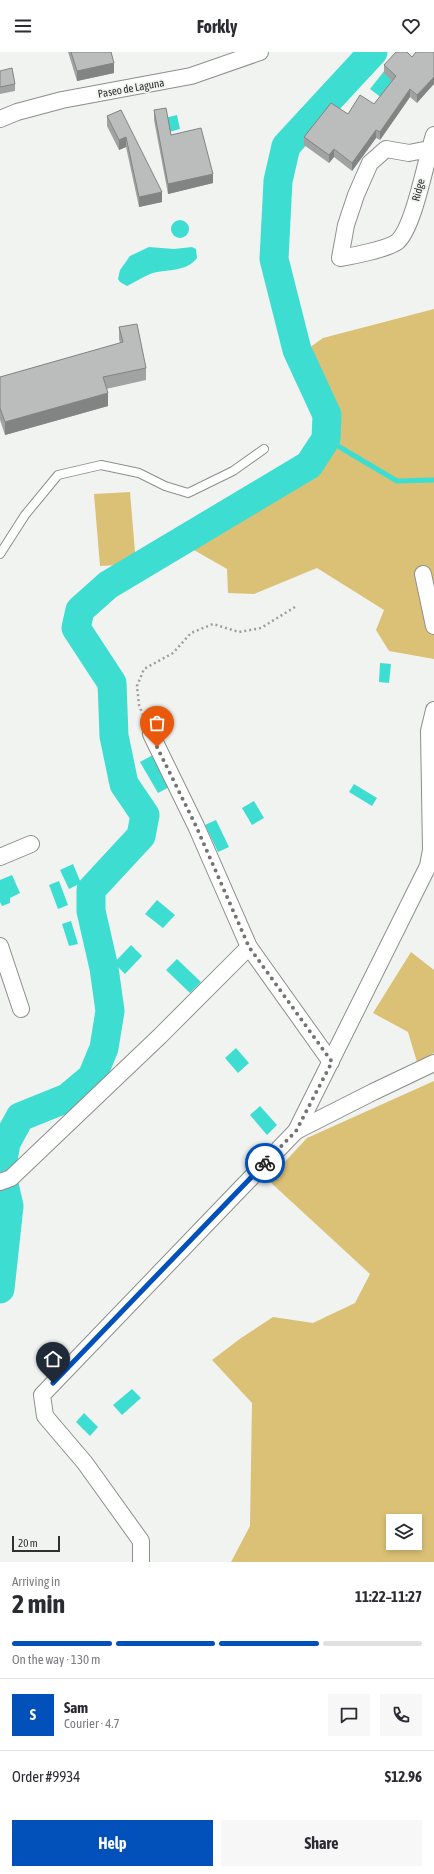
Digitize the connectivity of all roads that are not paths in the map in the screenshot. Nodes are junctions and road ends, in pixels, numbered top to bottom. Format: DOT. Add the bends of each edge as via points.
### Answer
graph roads {
  1 [pos="260,52"];
  2 [pos="0,119"];
  3 [pos="432,142"];
  4 [pos="264,449"];
  5 [pos="0,554"];
  6 [pos="423,574"];
  7 [pos="434,626"];
  8 [pos="434,710"];
  9 [pos="151,734"];
  10 [pos="31,844"];
  11 [pos="0,857"];
  12 [pos="0,946"];
  13 [pos="249,947"];
  14 [pos="21,1009"];
  15 [pos="332,1062"];
  16 [pos="434,1063"];
  17 [pos="296,1131"];
  18 [pos="6,1180"];
  19 [pos="141,1562"];
  1 -- 2 [label="street, Paseo de Laguna" via="191,76 62,100"];
  3 -- 3 [label="street, Ridge" via="410,222 396,242 364,254 340,258 346,226 370,163 386,149 409,153"];
  4 -- 5 [label="lane" via="233,471 188,493 165,486 139,473 101,465 58,475 25,514"];
  6 -- 7 [label="street"];
  8 -- 15 [label="street" via="429,731 431,850 428,866"];
  9 -- 13 [label="street" via="196,826"];
  10 -- 11 [label="street"];
  12 -- 14 [label="street"];
  13 -- 15 [label="street"];
  13 -- 18 [label="street" via="160,1036"];
  15 -- 17 [label="street"];
  16 -- 17 [label="street"];
  17 -- 19 [label="street" via="42,1394 46,1416 85,1462 141,1541"];
}
